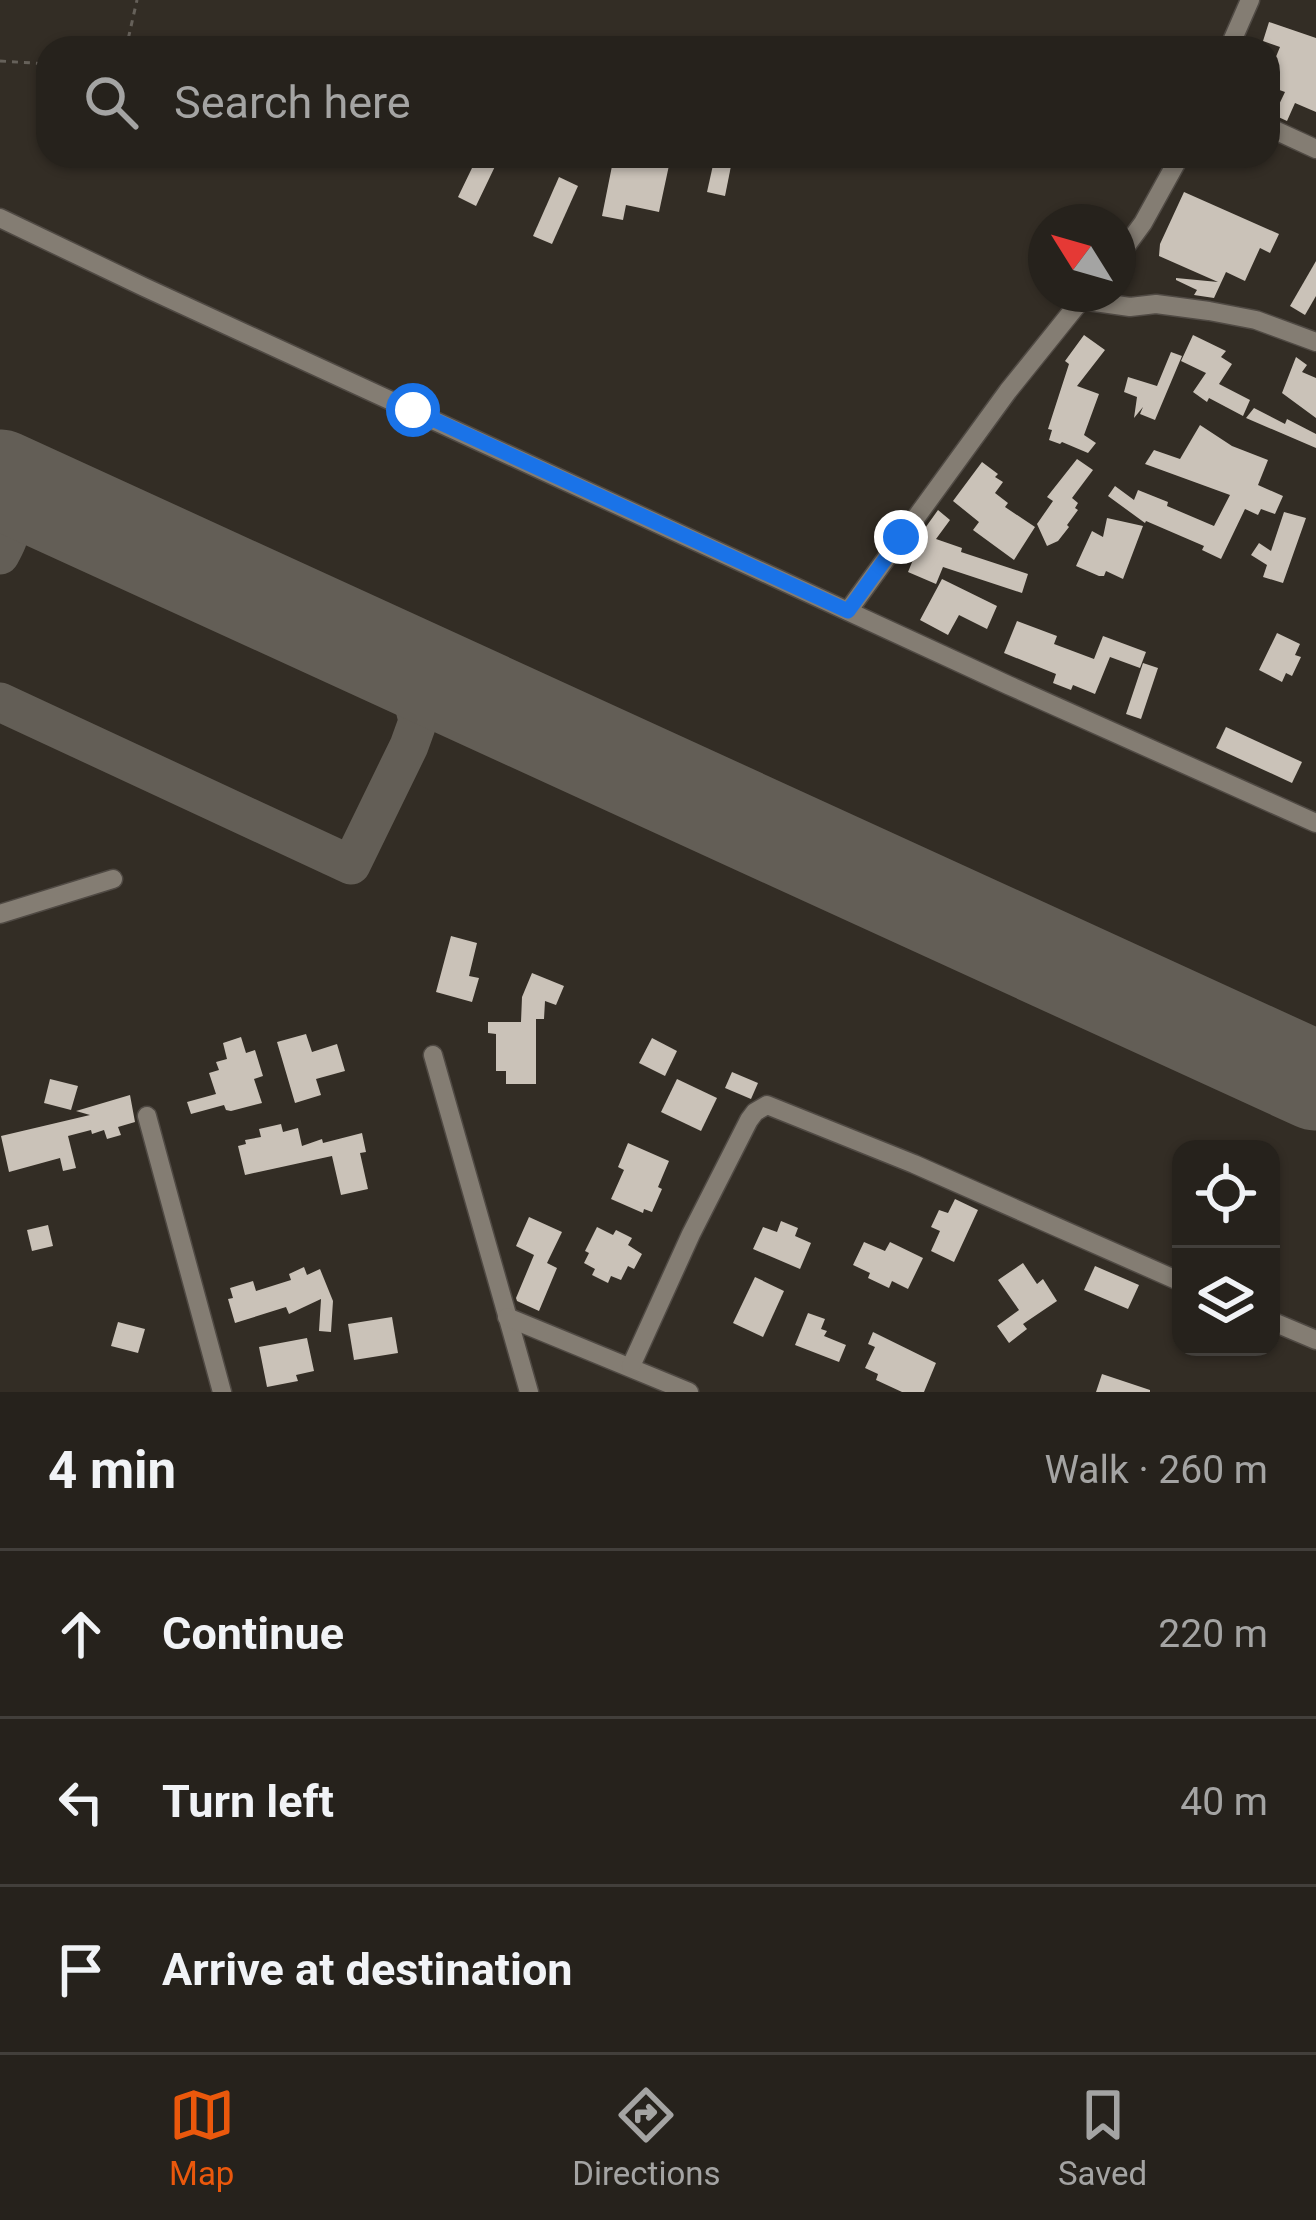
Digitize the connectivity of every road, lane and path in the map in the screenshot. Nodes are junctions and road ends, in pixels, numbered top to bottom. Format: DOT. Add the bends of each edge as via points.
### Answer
graph roads {
  1 [pos="137,0"];
  2 [pos="1250,0"];
  3 [pos="129,36"];
  4 [pos="1234,36"];
  5 [pos="0,61"];
  6 [pos="36,63"];
  7 [pos="1280,132"];
  8 [pos="1316,149"];
  9 [pos="1173,168"];
  10 [pos="0,218"];
  11 [pos="1136,233"];
  12 [pos="1136,306"];
  13 [pos="1072,312"];
  14 [pos="1316,342"];
  15 [pos="848,611"];
  16 [pos="1316,823"];
  17 [pos="113,879"];
  18 [pos="0,914"];
  19 [pos="433,1055"];
  20 [pos="147,1116"];
  21 [pos="1172,1278"];
  22 [pos="507,1317"];
  23 [pos="1280,1325"];
  24 [pos="1316,1340"];
  25 [pos="631,1366"];
  26 [pos="222,1392"];
  27 [pos="530,1392"];
  28 [pos="689,1392"];
  1 -- 3 [label="path"];
  2 -- 4 [label="street"];
  5 -- 6 [label="path"];
  7 -- 8 [label="street"];
  9 -- 11 [label="street"];
  10 -- 15 [label="street"];
  12 -- 14 [label="street" via="1256,320"];
  13 -- 15 [label="street"];
  15 -- 16 [label="street"];
  17 -- 18 [label="street"];
  19 -- 22 [label="street"];
  20 -- 26 [label="street"];
  21 -- 25 [label="street" via="767,1105 749,1120"];
  22 -- 25 [label="street"];
  22 -- 27 [label="street"];
  23 -- 24 [label="street"];
  25 -- 28 [label="street"];
}
